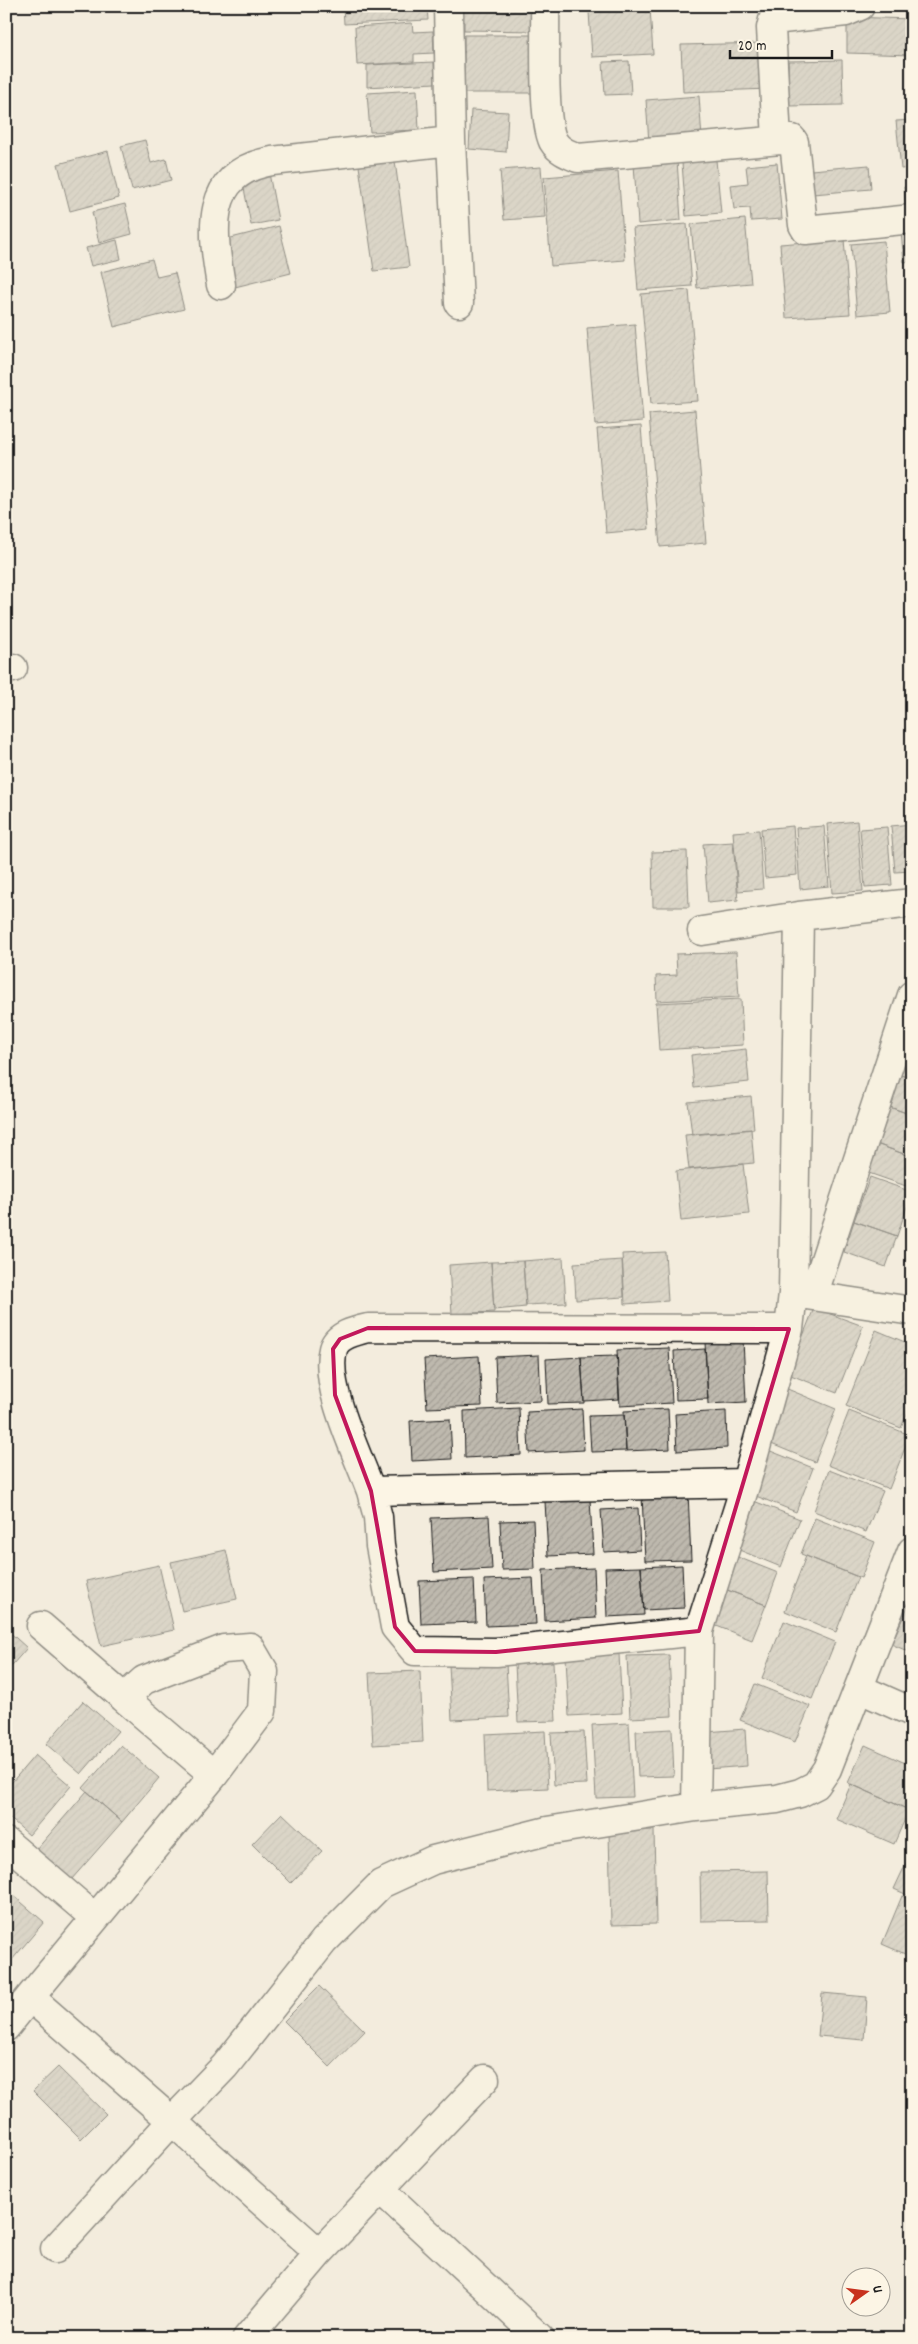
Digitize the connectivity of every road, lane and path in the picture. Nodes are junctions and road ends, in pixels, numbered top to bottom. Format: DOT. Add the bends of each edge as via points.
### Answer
graph roads {
  1 [pos="448,6"];
  2 [pos="545,6"];
  3 [pos="860,6"];
  4 [pos="777,140"];
  5 [pos="451,141"];
  6 [pos="912,219"];
  7 [pos="221,285"];
  8 [pos="459,303"];
  9 [pos="912,903"];
  10 [pos="799,916"];
  11 [pos="702,931"];
  12 [pos="912,995"];
  13 [pos="803,1294"];
  14 [pos="912,1311"];
  15 [pos="789,1329"];
  16 [pos="746,1483"];
  17 [pos="371,1491"];
  18 [pos="912,1551"];
  19 [pos="41,1626"];
  20 [pos="699,1632"];
  21 [pos="860,1689"];
  22 [pos="124,1698"];
  23 [pos="912,1712"];
  24 [pos="214,1775"];
  25 [pos="696,1808"];
  26 [pos="6,1842"];
  27 [pos="96,1918"];
  28 [pos="30,1997"];
  29 [pos="6,2027"];
  30 [pos="485,2079"];
  31 [pos="172,2121"];
  32 [pos="380,2189"];
  33 [pos="56,2249"];
  34 [pos="319,2253"];
  35 [pos="253,2336"];
  36 [pos="540,2338"];
  1 -- 5 [label="street"];
  2 -- 4 [label="street" via="548,121 554,141 563,152 578,158"];
  3 -- 4 [label="street" via="846,12 772,21"];
  4 -- 6 [label="street" via="792,139 794,142 806,230"];
  5 -- 7 [label="street" via="272,161 242,171 226,186 217,202 214,244"];
  5 -- 8 [label="street"];
  9 -- 10 [label="street"];
  10 -- 11 [label="street"];
  10 -- 13 [label="street"];
  12 -- 13 [label="street"];
  13 -- 14 [label="street"];
  13 -- 15 [label="street"];
  15 -- 16 [label="street"];
  15 -- 17 [label="street" via="368,1328 352,1332 340,1338 333,1348 335,1395"];
  16 -- 17 [label="street"];
  16 -- 20 [label="street"];
  17 -- 20 [label="street" via="395,1627 415,1651 496,1652"];
  18 -- 21 [label="street"];
  19 -- 22 [label="street"];
  20 -- 25 [label="street"];
  21 -- 23 [label="street"];
  21 -- 25 [label="street" via="827,1769 816,1784 800,1793 776,1799"];
  22 -- 24 [label="street"];
  22 -- 24 [label="street" via="144,1680 224,1649 250,1647 264,1671 262,1711"];
  24 -- 27 [label="street"];
  25 -- 31 [label="street" via="547,1831 433,1860 381,1884 324,1941 226,2066"];
  26 -- 27 [label="street"];
  27 -- 28 [label="street"];
  28 -- 29 [label="street"];
  28 -- 31 [label="street"];
  30 -- 32 [label="street"];
  31 -- 33 [label="street"];
  31 -- 34 [label="street"];
  32 -- 34 [label="street"];
  32 -- 36 [label="street"];
  34 -- 35 [label="street"];
}
